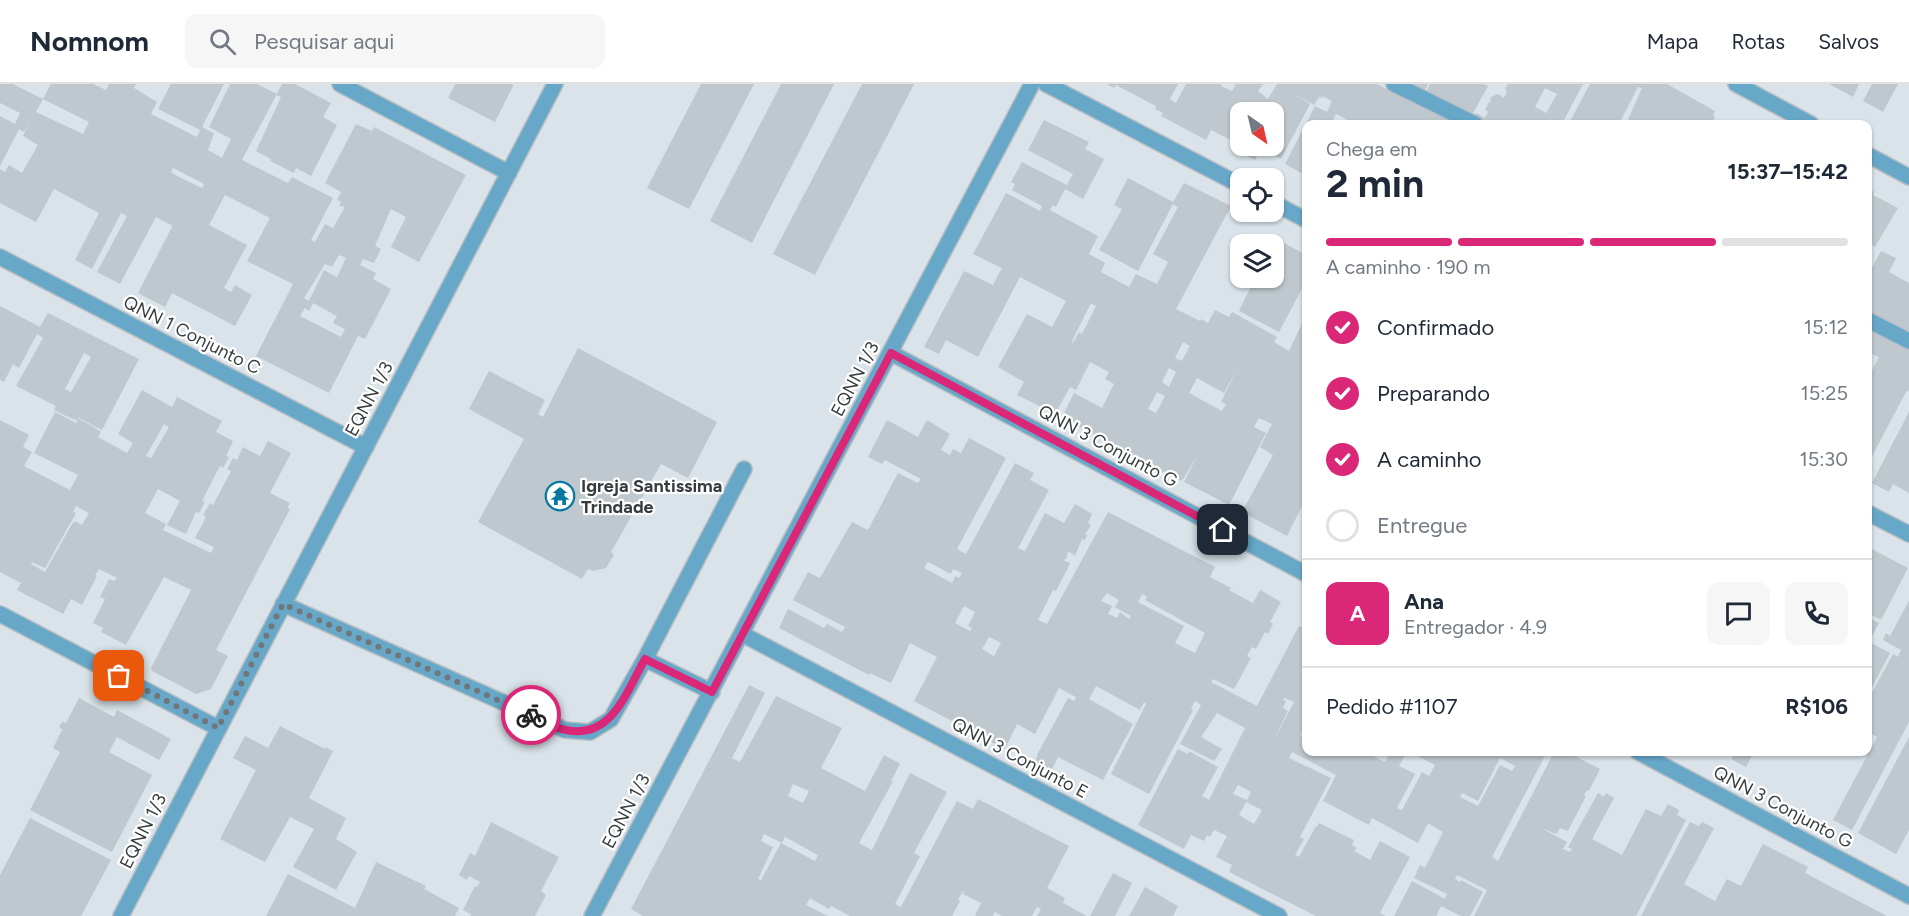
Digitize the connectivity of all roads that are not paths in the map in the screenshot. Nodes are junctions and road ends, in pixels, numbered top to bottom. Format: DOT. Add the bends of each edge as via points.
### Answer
graph roads {
  1 [pos="340,84"];
  2 [pos="555,84"];
  3 [pos="1032,84"];
  4 [pos="1046,84"];
  5 [pos="1394,84"];
  6 [pos="1736,84"];
  7 [pos="1467,120"];
  8 [pos="1804,120"];
  9 [pos="1872,157"];
  10 [pos="509,173"];
  11 [pos="1909,177"];
  12 [pos="1230,180"];
  13 [pos="1284,208"];
  14 [pos="1302,218"];
  15 [pos="0,257"];
  16 [pos="1872,322"];
  17 [pos="1909,341"];
  18 [pos="891,353"];
  19 [pos="366,447"];
  20 [pos="744,469"];
  21 [pos="1872,515"];
  22 [pos="1909,534"];
  23 [pos="1302,572"];
  24 [pos="283,604"];
  25 [pos="0,614"];
  26 [pos="742,634"];
  27 [pos="645,659"];
  28 [pos="712,692"];
  29 [pos="218,728"];
  30 [pos="1646,756"];
  31 [pos="1909,896"];
  32 [pos="121,916"];
  33 [pos="592,916"];
  34 [pos="1279,916"];
  1 -- 10 [label="street"];
  2 -- 10 [label="street, EQNN 1/3"];
  3 -- 18 [label="street, EQNN 1/3"];
  4 -- 12 [label="street"];
  5 -- 7 [label="street"];
  6 -- 8 [label="street"];
  9 -- 11 [label="street"];
  10 -- 19 [label="street, EQNN 1/3"];
  13 -- 14 [label="street"];
  15 -- 19 [label="street, QNN 1 Conjunto C"];
  16 -- 17 [label="street"];
  18 -- 23 [label="street, QNN 3 Conjunto G"];
  18 -- 26 [label="street, EQNN 1/3"];
  19 -- 24 [label="street, EQNN 1/3"];
  20 -- 27 [label="street"];
  21 -- 22 [label="street"];
  24 -- 27 [label="street" via="565,730 590,732 611,719"];
  24 -- 29 [label="street, EQNN 1/3"];
  25 -- 29 [label="street"];
  26 -- 28 [label="street, EQNN 1/3"];
  26 -- 34 [label="street, QNN 3 Conjunto E"];
  27 -- 28 [label="street"];
  28 -- 33 [label="street, EQNN 1/3"];
  29 -- 32 [label="street, EQNN 1/3"];
  30 -- 31 [label="street, QNN 3 Conjunto G"];
}
